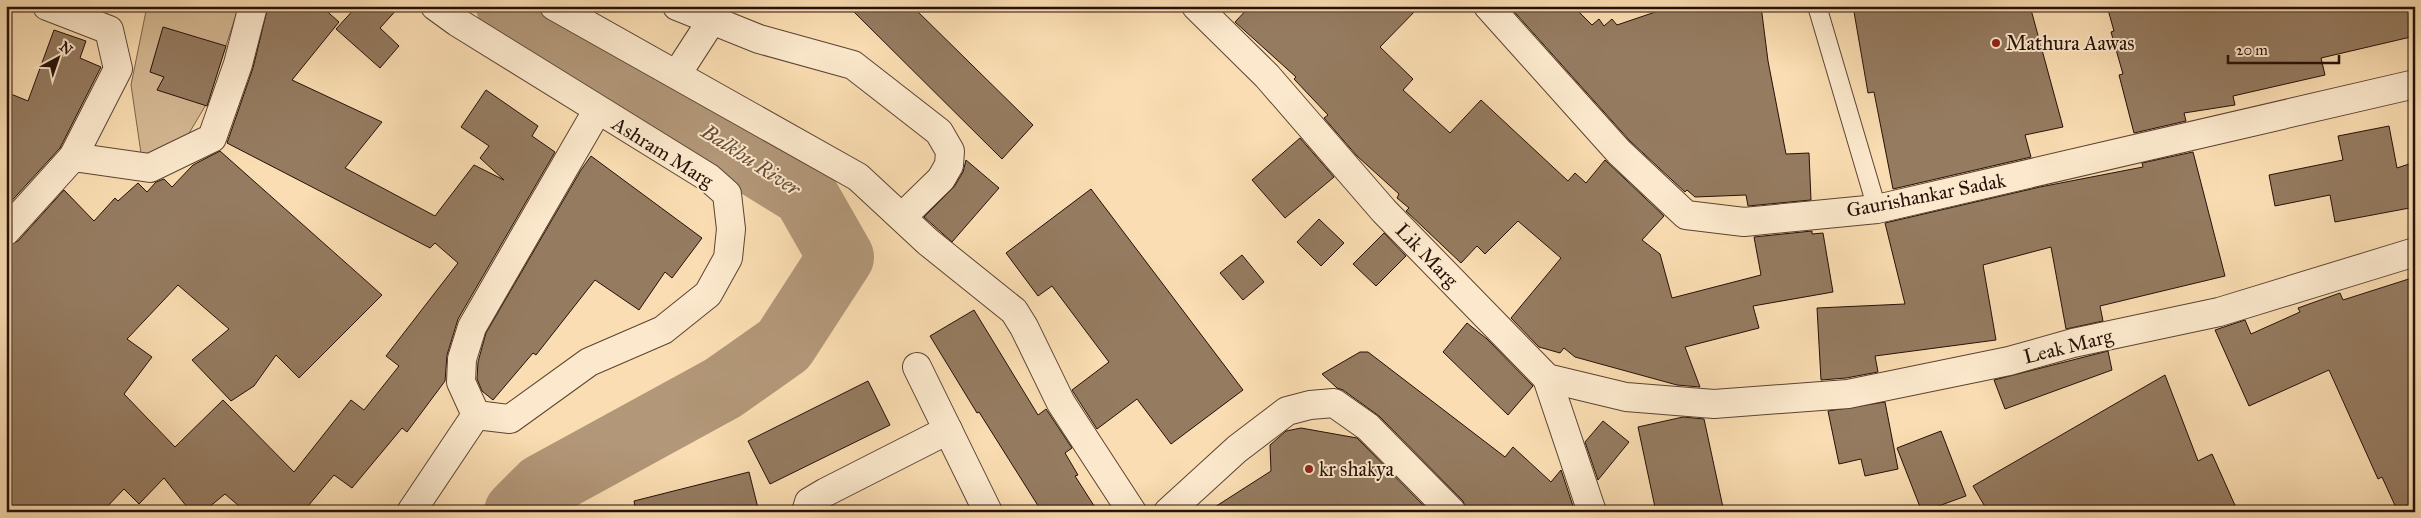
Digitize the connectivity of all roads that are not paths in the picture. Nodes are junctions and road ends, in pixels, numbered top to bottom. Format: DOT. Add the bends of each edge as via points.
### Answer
graph roads {
  1 [pos="47,6"];
  2 [pos="253,6"];
  3 [pos="435,6"];
  4 [pos="554,6"];
  5 [pos="677,6"];
  6 [pos="1196,6"];
  7 [pos="1488,6"];
  8 [pos="1817,6"];
  9 [pos="712,20"];
  10 [pos="677,74"];
  11 [pos="2415,84"];
  12 [pos="597,111"];
  13 [pos="73,157"];
  14 [pos="1877,209"];
  15 [pos="902,217"];
  16 [pos="6,231"];
  17 [pos="2415,252"];
  18 [pos="916,366"];
  19 [pos="1547,378"];
  20 [pos="476,415"];
  21 [pos="948,430"];
  22 [pos="410,512"];
  23 [pos="806,512"];
  24 [pos="988,512"];
  25 [pos="1132,512"];
  26 [pos="1168,512"];
  27 [pos="1452,512"];
  28 [pos="1592,512"];
  1 -- 13 [label="street" via="109,30 118,69"];
  2 -- 13 [label="street" via="238,64 212,138 150,168"];
  3 -- 12 [label="street, Ashram Marg"];
  4 -- 10 [label="street"];
  5 -- 9 [label="street"];
  6 -- 19 [label="street, Lik Marg" via="1267,76 1384,211"];
  7 -- 14 [label="street, Gaurishankar Sadak" via="1619,152 1686,215 1744,222"];
  8 -- 14 [label="lane"];
  9 -- 10 [label="street"];
  9 -- 15 [label="street" via="759,39 854,65 940,132 950,151 949,165 941,179"];
  10 -- 15 [label="street" via="858,177"];
  11 -- 14 [label="street, Gaurishankar Sadak"];
  12 -- 20 [label="street" via="472,327 462,359 461,382"];
  12 -- 20 [label="street, Ashram Marg" via="709,178 727,194 731,229 728,258 708,294 663,330 589,362 510,419"];
  13 -- 16 [label="street"];
  15 -- 25 [label="street" via="1014,311 1061,403"];
  17 -- 19 [label="street, Leak Marg" via="2219,312 2073,343 2009,361 1848,394 1714,404 1626,397"];
  18 -- 21 [label="street"];
  19 -- 28 [label="street"];
  20 -- 22 [label="street"];
  21 -- 23 [label="street" via="826,492 809,502"];
  21 -- 24 [label="street"];
  26 -- 27 [label="street" via="1238,448 1287,411 1310,405 1334,404 1368,427"];
}
